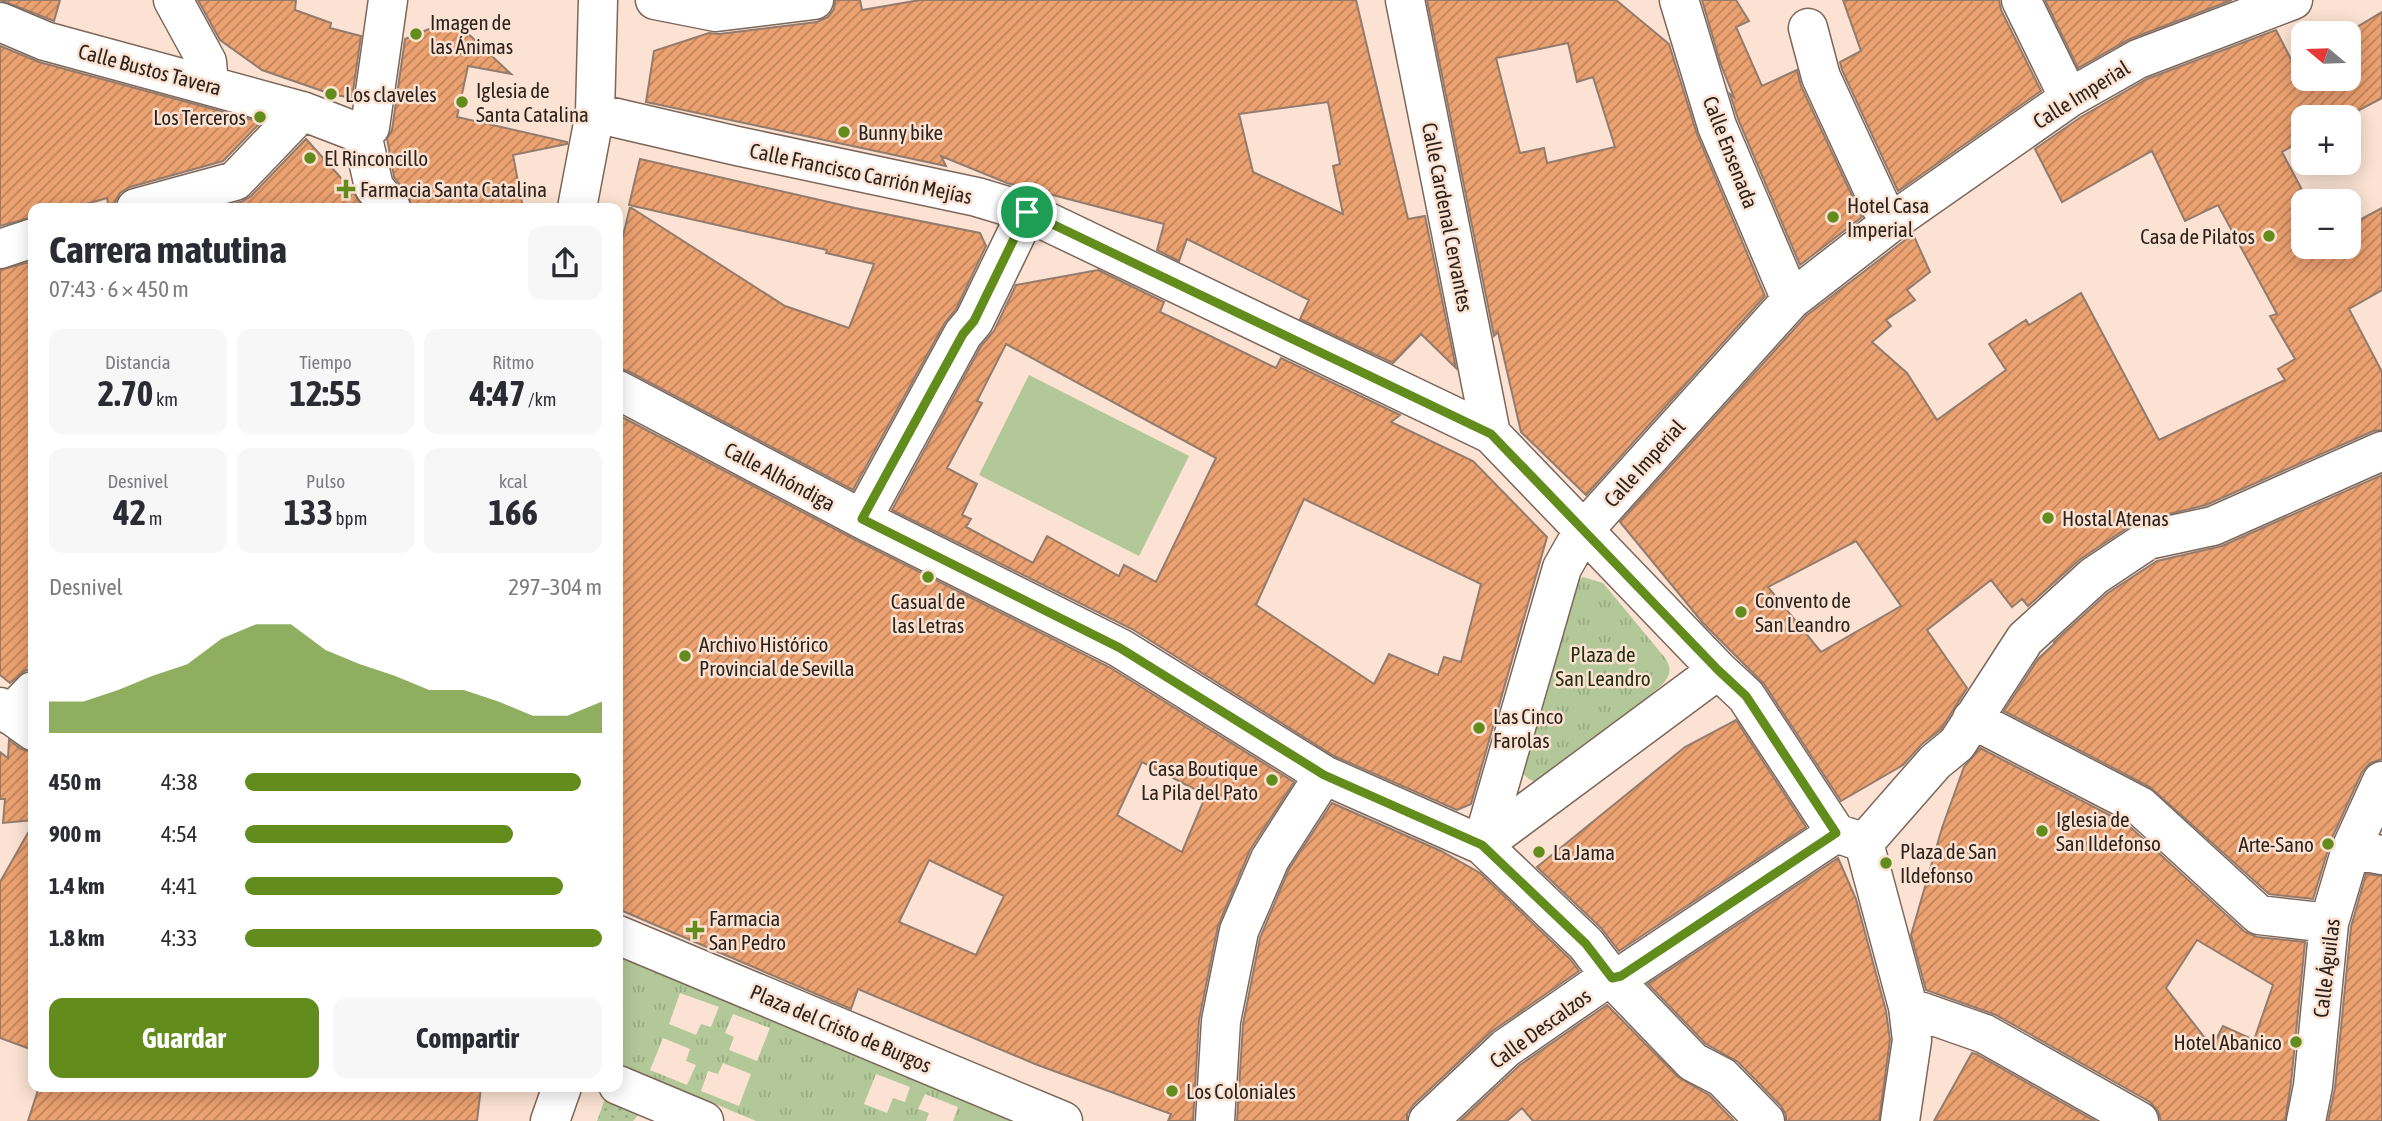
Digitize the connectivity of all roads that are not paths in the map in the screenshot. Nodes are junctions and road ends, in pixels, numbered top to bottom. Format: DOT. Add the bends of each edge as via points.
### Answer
graph roads {
  1 [pos="173,0"];
  2 [pos="388,0"];
  3 [pos="598,0"];
  4 [pos="655,0"];
  5 [pos="814,0"];
  6 [pos="1405,0"];
  7 [pos="1679,0"];
  8 [pos="2021,0"];
  9 [pos="2293,0"];
  10 [pos="0,22"];
  11 [pos="1808,27"];
  12 [pos="209,85"];
  13 [pos="2069,98"];
  14 [pos="302,111"];
  15 [pos="595,113"];
  16 [pos="362,134"];
  17 [pos="154,203"];
  18 [pos="387,203"];
  19 [pos="578,203"];
  20 [pos="1027,212"];
  21 [pos="1889,224"];
  22 [pos="28,240"];
  23 [pos="0,248"];
  24 [pos="1791,300"];
  25 [pos="623,393"];
  26 [pos="1491,434"];
  27 [pos="2382,451"];
  28 [pos="862,519"];
  29 [pos="1583,531"];
  30 [pos="1718,670"];
  31 [pos="1972,719"];
  32 [pos="1324,775"];
  33 [pos="2382,781"];
  34 [pos="1850,838"];
  35 [pos="1482,845"];
  36 [pos="2366,852"];
  37 [pos="2329,923"];
  38 [pos="623,938"];
  39 [pos="1612,978"];
  40 [pos="1908,1007"];
  41 [pos="623,1089"];
  42 [pos="560,1092"];
  43 [pos="657,1113"];
  44 [pos="550,1121"];
  45 [pos="704,1121"];
  46 [pos="1063,1121"];
  47 [pos="1215,1121"];
  48 [pos="1428,1121"];
  49 [pos="1765,1121"];
  50 [pos="1900,1121"];
  51 [pos="2138,1121"];
  52 [pos="2306,1121"];
  1 -- 12 [label="street" via="207,62"];
  2 -- 16 [label="street" via="370,127"];
  3 -- 15 [label="street"];
  4 -- 5 [label="street" via="716,12"];
  6 -- 26 [label="street, Calle Cardenal Cervantes"];
  7 -- 24 [label="street, Calle Ensenada" via="1717,126"];
  8 -- 13 [label="street"];
  9 -- 13 [label="street, Calle Imperial" via="2137,59"];
  10 -- 12 [label="street, Calle Bustos Tavera" via="45,41"];
  11 -- 21 [label="street" via="1821,77"];
  12 -- 14 [label="street, Calle Bustos Tavera"];
  13 -- 21 [label="street, Calle Imperial"];
  14 -- 16 [label="street, Calle Bustos Tavera"];
  14 -- 17 [label="street" via="235,181"];
  15 -- 19 [label="street"];
  15 -- 20 [label="street, Calle Francisco Carrión Mejías"];
  16 -- 18 [label="street" via="374,187"];
  20 -- 26 [label="street, Calle Francisco Carrión Mejías"];
  20 -- 28 [label="street" via="974,321"];
  21 -- 24 [label="street, Calle Imperial"];
  22 -- 23 [label="street"];
  24 -- 29 [label="street, Calle Imperial"];
  25 -- 28 [label="street, Calle Alhóndiga"];
  26 -- 29 [label="street, Calle Francisco Carrión Mejías"];
  27 -- 31 [label="street" via="2213,526 2148,540 2094,576 2025,639"];
  28 -- 32 [label="street, Calle Alhóndiga" via="1120,648"];
  29 -- 30 [label="street"];
  29 -- 35 [label="street" via="1562,568"];
  30 -- 34 [label="street" via="1746,696"];
  30 -- 35 [label="street"];
  31 -- 34 [label="street" via="1957,744"];
  31 -- 37 [label="street" via="2140,806 2259,915"];
  32 -- 35 [label="street, Calle Alhóndiga"];
  32 -- 47 [label="street" via="1270,859 1239,931 1221,1021"];
  33 -- 36 [label="street, Calle Águilas"];
  34 -- 39 [label="street, Calle Descalzos"];
  34 -- 40 [label="street"];
  35 -- 39 [label="street, Calle Alhóndiga" via="1586,944"];
  36 -- 37 [label="street, Calle Águilas"];
  37 -- 52 [label="street, Calle Águilas"];
  38 -- 46 [label="street, Plaza del Cristo de Burgos"];
  39 -- 48 [label="street, Calle Descalzos" via="1506,1048"];
  39 -- 49 [label="street, Calle Alhóndiga" via="1693,1062 1722,1077"];
  40 -- 50 [label="street" via="1912,1040"];
  40 -- 51 [label="street" via="1985,1034"];
  41 -- 43 [label="street"];
  42 -- 44 [label="street"];
  43 -- 45 [label="street"];
}
